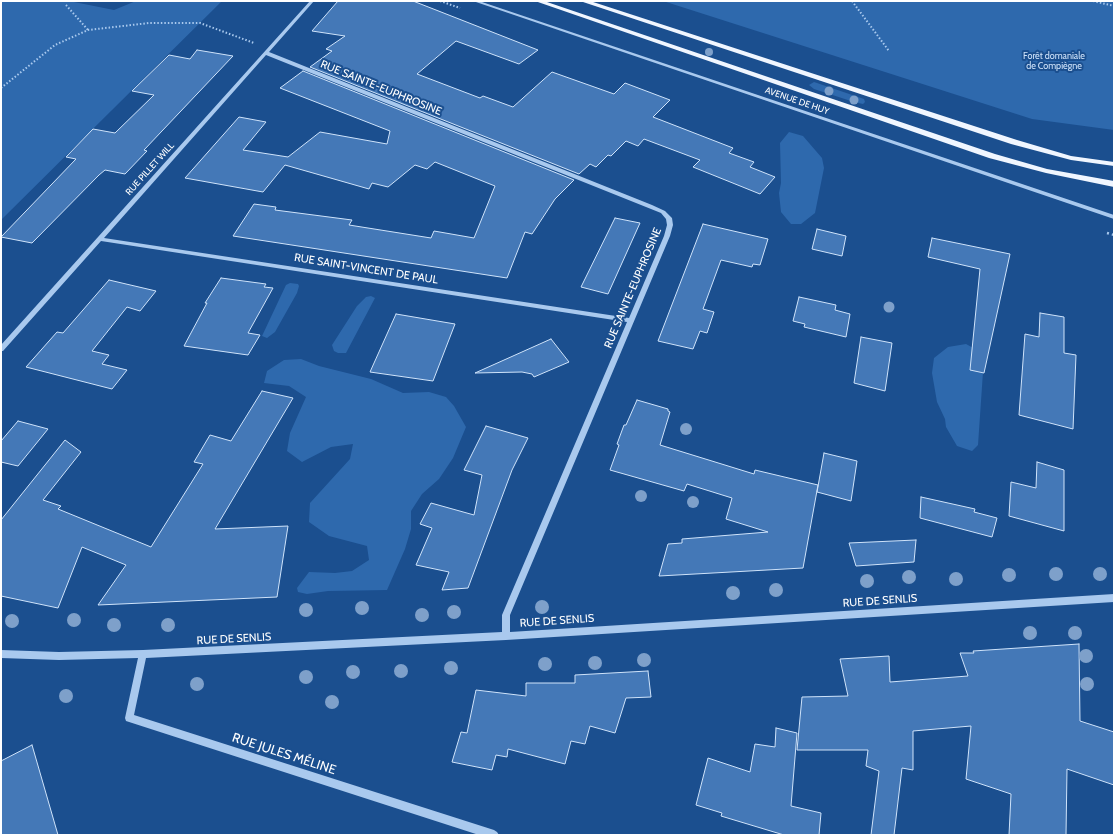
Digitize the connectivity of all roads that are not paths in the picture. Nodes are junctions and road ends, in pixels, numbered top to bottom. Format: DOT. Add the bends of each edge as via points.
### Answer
graph roads {
  1 [pos="312,1"];
  2 [pos="475,1"];
  3 [pos="538,1"];
  4 [pos="583,1"];
  5 [pos="268,51"];
  6 [pos="1114,164"];
  7 [pos="1114,184"];
  8 [pos="1114,217"];
  9 [pos="99,239"];
  10 [pos="630,320"];
  11 [pos="1,349"];
  12 [pos="1114,598"];
  13 [pos="506,636"];
  14 [pos="1,654"];
  15 [pos="144,654"];
  16 [pos="494,835"];
  1 -- 5 [label="street, RUE PILLET WILL"];
  2 -- 8 [label="street, AVENUE DE HUY"];
  3 -- 7 [label="main road" via="992,156 1046,171"];
  4 -- 6 [label="main road" via="1014,142 1072,158"];
  5 -- 9 [label="street, RUE PILLET WILL"];
  5 -- 10 [label="street, RUE SAINTE-EUPHROSINE" via="663,212 669,218 668,231"];
  9 -- 10 [label="street, RUE SAINT-VINCENT DE PAUL"];
  9 -- 11 [label="street, RUE PILLET WILL"];
  10 -- 13 [label="street, RUE SAINTE-EUPHROSINE" via="506,615"];
  12 -- 13 [label="street, RUE DE SENLIS"];
  13 -- 15 [label="street, RUE DE SENLIS"];
  14 -- 15 [label="street, RUE DE SENLIS"];
  15 -- 16 [label="street, RUE JULES MÉLINE" via="129,718"];
}
